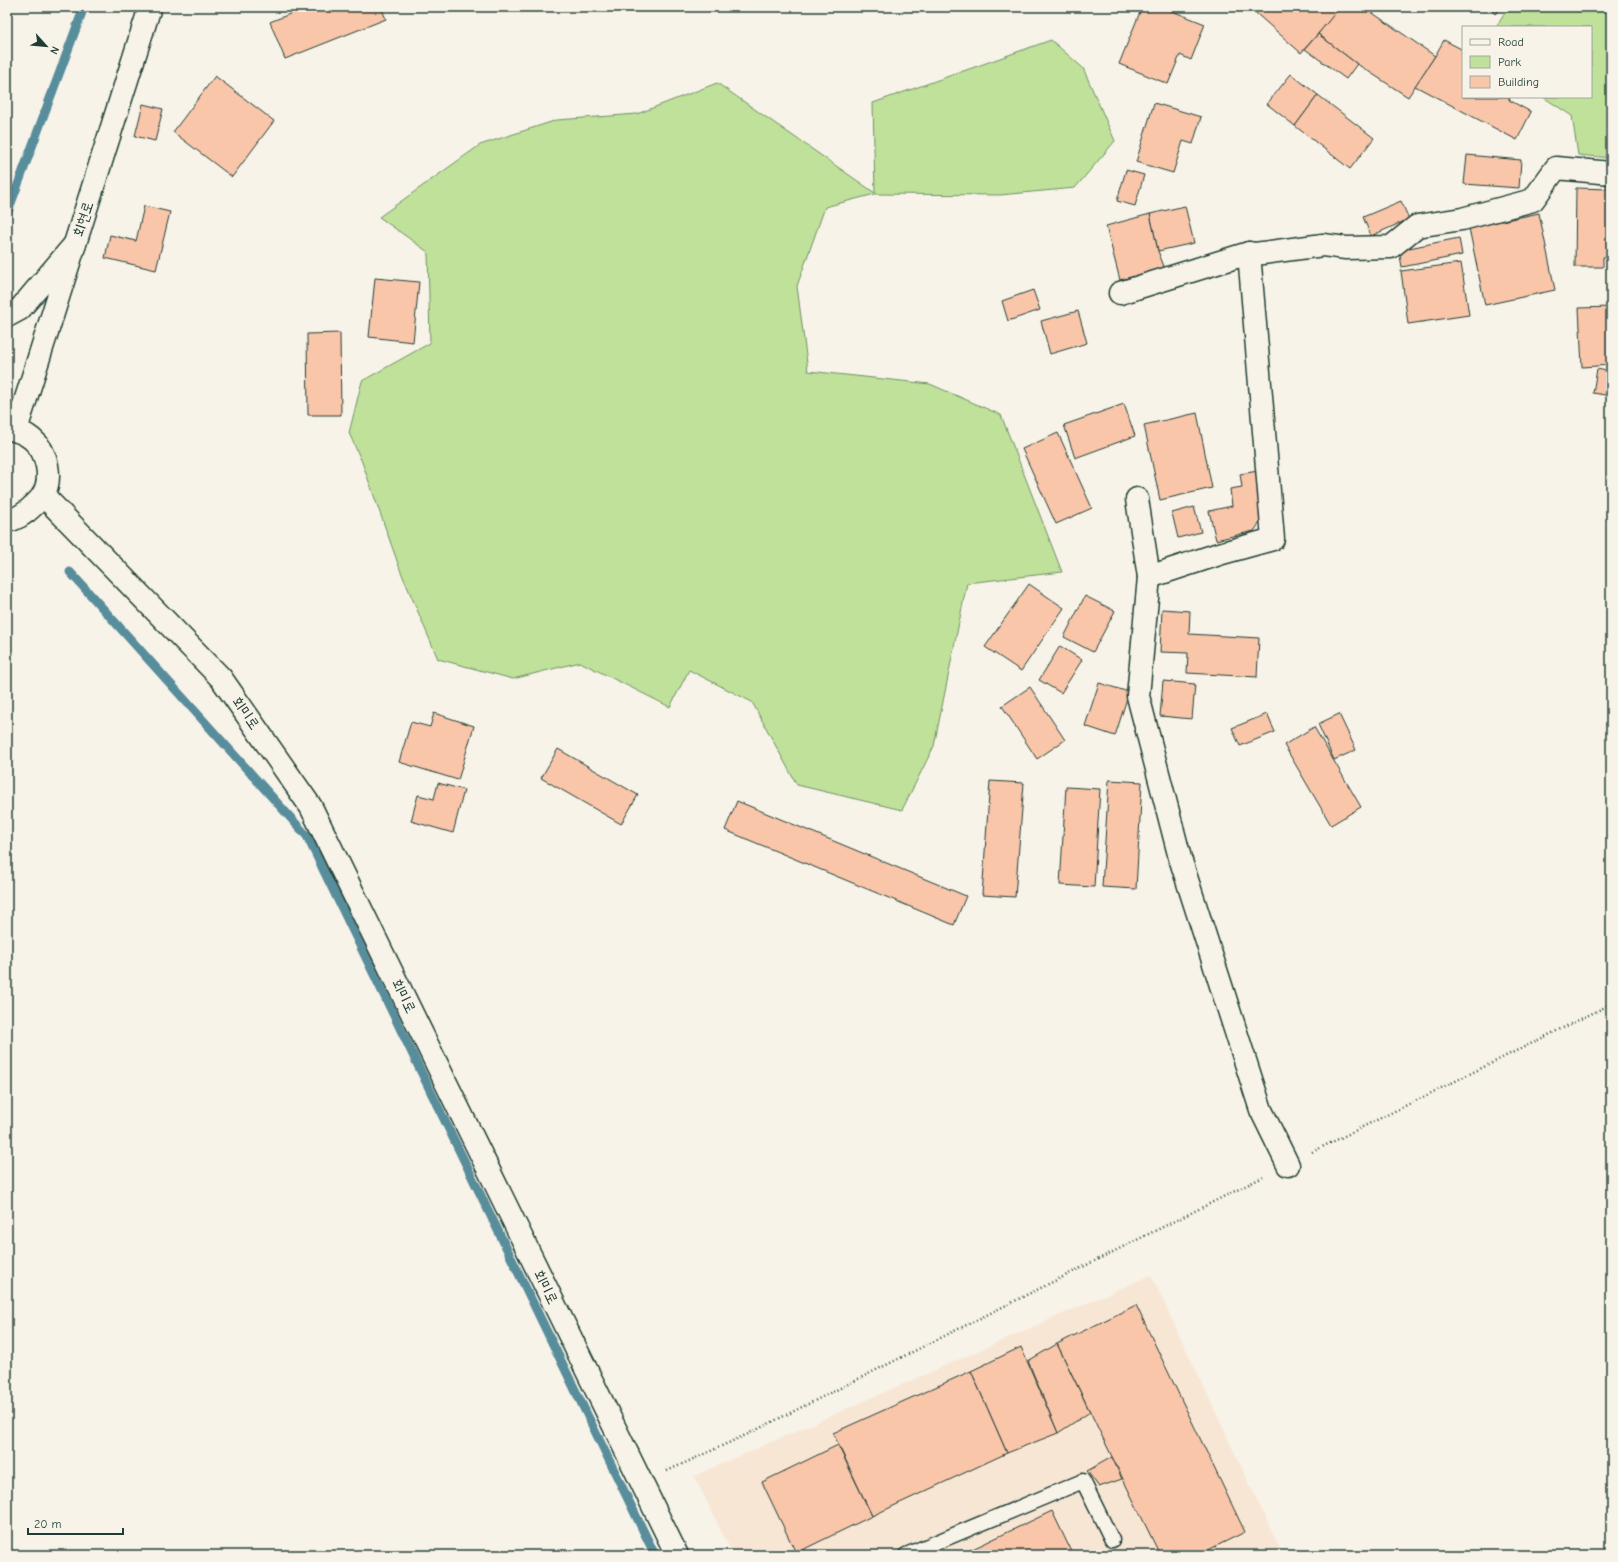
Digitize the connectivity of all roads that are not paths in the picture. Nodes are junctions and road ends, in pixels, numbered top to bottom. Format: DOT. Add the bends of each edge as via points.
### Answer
graph roads {
  1 [pos="150,7"];
  2 [pos="1611,173"];
  3 [pos="75,244"];
  4 [pos="1249,253"];
  5 [pos="1120,293"];
  6 [pos="7,316"];
  7 [pos="11,429"];
  8 [pos="43,495"];
  9 [pos="1137,499"];
  10 [pos="7,521"];
  11 [pos="1149,577"];
  12 [pos="1288,1164"];
  13 [pos="1112,1540"];
  14 [pos="677,1555"];
  15 [pos="906,1555"];
  1 -- 3 [label="street, 회현로"];
  2 -- 4 [label="street" via="1556,168 1533,200 1462,219 1417,226 1391,247 1346,248 1323,245"];
  3 -- 6 [label="street" via="20,309"];
  3 -- 7 [label="street, 회현로"];
  4 -- 5 [label="street"];
  4 -- 11 [label="street" via="1273,539"];
  7 -- 8 [label="street" via="33,439 43,452 48,481"];
  8 -- 10 [label="street" via="23,516"];
  8 -- 14 [label="street, 회미로" via="221,678 311,807"];
  9 -- 11 [label="street"];
  11 -- 12 [label="street" via="1138,696 1180,858 1261,1110"];
  13 -- 15 [label="lane" via="1083,1481"];
}
